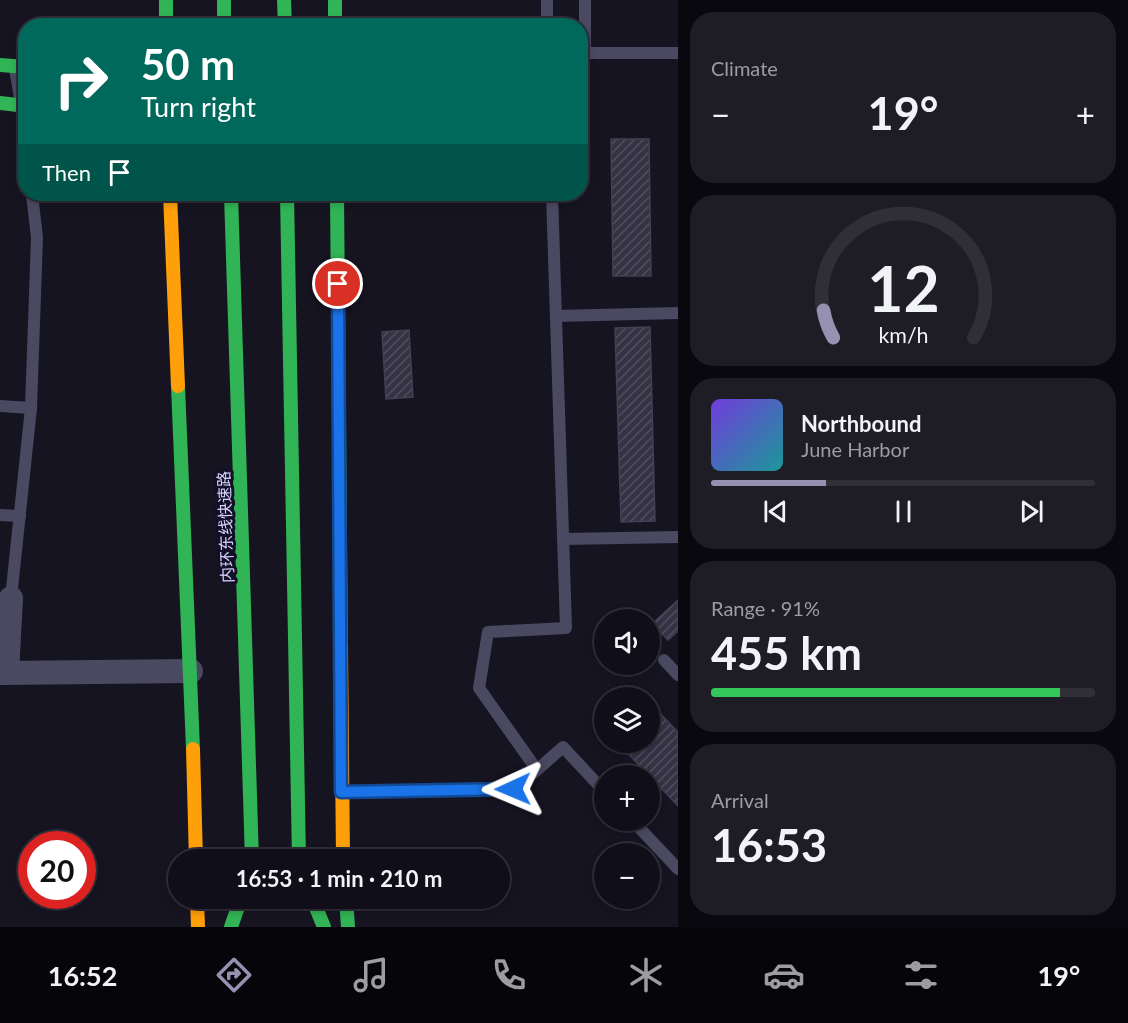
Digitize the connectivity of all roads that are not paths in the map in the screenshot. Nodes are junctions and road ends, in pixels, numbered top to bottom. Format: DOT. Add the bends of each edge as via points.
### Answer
graph roads {
  1 [pos="166,0"];
  2 [pos="224,0"];
  3 [pos="284,0"];
  4 [pos="335,0"];
  5 [pos="547,0"];
  6 [pos="585,0"];
  7 [pos="166,18"];
  8 [pos="222,18"];
  9 [pos="285,18"];
  10 [pos="335,18"];
  11 [pos="547,18"];
  12 [pos="584,18"];
  13 [pos="588,53"];
  14 [pos="678,53"];
  15 [pos="13,66"];
  16 [pos="18,84"];
  17 [pos="0,103"];
  18 [pos="18,105"];
  19 [pos="33,201"];
  20 [pos="170,201"];
  21 [pos="230,201"];
  22 [pos="287,201"];
  23 [pos="337,201"];
  24 [pos="552,201"];
  25 [pos="678,313"];
  26 [pos="556,316"];
  27 [pos="0,406"];
  28 [pos="32,408"];
  29 [pos="0,515"];
  30 [pos="20,516"];
  31 [pos="678,537"];
  32 [pos="563,539"];
  33 [pos="5,598"];
  34 [pos="664,660"];
  35 [pos="191,670"];
  36 [pos="3,673"];
  37 [pos="678,675"];
  38 [pos="537,770"];
  39 [pos="594,780"];
  40 [pos="341,792"];
  41 [pos="642,831"];
  42 [pos="196,849"];
  43 [pos="252,849"];
  44 [pos="299,849"];
  45 [pos="343,849"];
  46 [pos="678,869"];
  47 [pos="197,909"];
  48 [pos="237,909"];
  49 [pos="317,909"];
  50 [pos="347,909"];
  51 [pos="198,927"];
  52 [pos="231,927"];
  53 [pos="324,927"];
  54 [pos="348,927"];
  1 -- 7 [label="main road"];
  2 -- 8 [label="main road"];
  3 -- 9 [label="main road"];
  4 -- 10 [label="main road"];
  5 -- 11 [label="lane"];
  6 -- 12 [label="lane"];
  13 -- 14 [label="lane"];
  15 -- 16 [label="lane"];
  17 -- 18 [label="main road"];
  19 -- 28 [label="lane" via="37,238"];
  20 -- 35 [label="main road"];
  21 -- 43 [label="main road, 内环东线快速路"];
  22 -- 44 [label="main road"];
  23 -- 40 [label="main road"];
  24 -- 26 [label="lane"];
  25 -- 26 [label="lane"];
  26 -- 32 [label="lane"];
  27 -- 28 [label="lane"];
  28 -- 30 [label="lane"];
  29 -- 30 [label="lane"];
  30 -- 33 [label="lane"];
  31 -- 32 [label="lane"];
  32 -- 38 [label="lane" via="566,628 488,632 479,688"];
  33 -- 36 [label="street"];
  34 -- 37 [label="lane"];
  35 -- 36 [label="street"];
  35 -- 42 [label="main road"];
  38 -- 39 [label="lane" via="563,747"];
  38 -- 40 [label="lane" via="513,789"];
  40 -- 45 [label="main road"];
  41 -- 46 [label="lane"];
  47 -- 51 [label="main road"];
  48 -- 52 [label="main road"];
  49 -- 53 [label="main road"];
  50 -- 54 [label="main road"];
}
